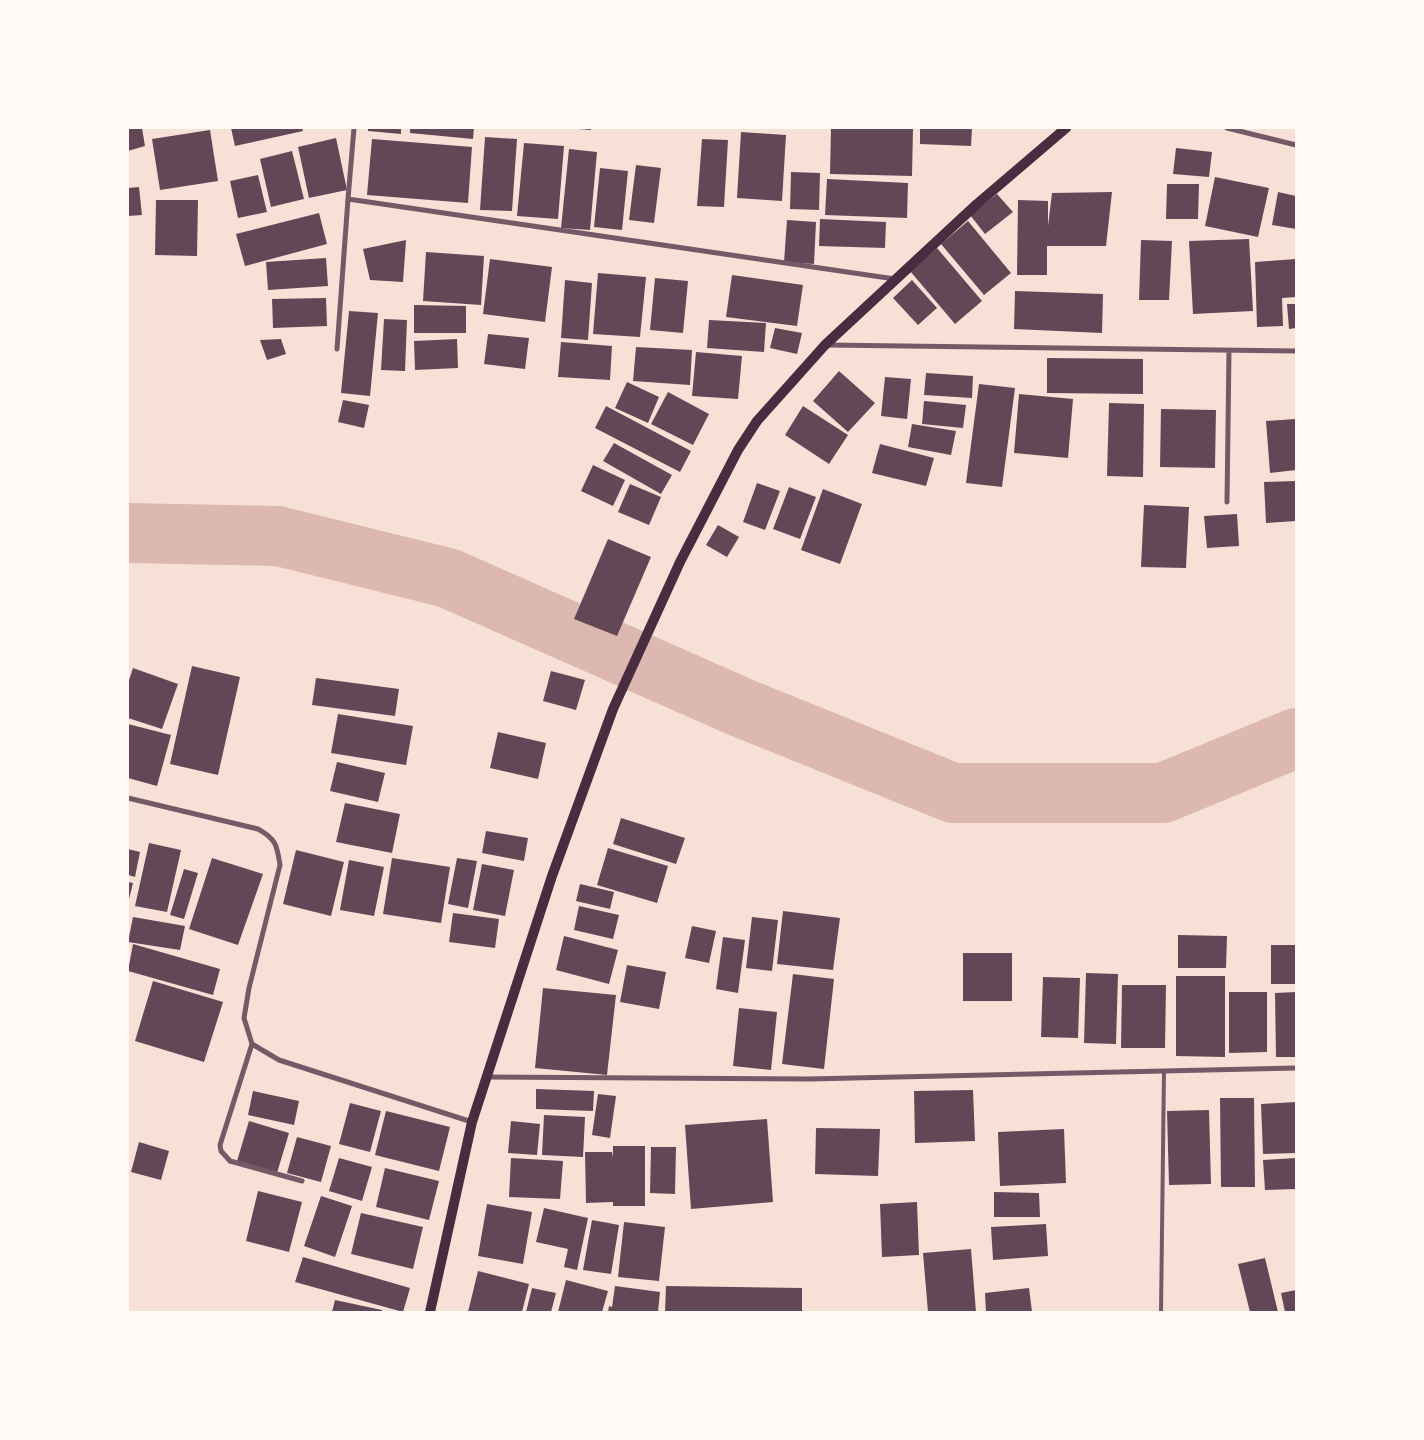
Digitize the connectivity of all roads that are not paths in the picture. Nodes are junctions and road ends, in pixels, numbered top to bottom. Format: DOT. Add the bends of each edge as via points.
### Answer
graph roads {
  1 [pos="354,128"];
  2 [pos="1066,128"];
  3 [pos="1227,128"];
  4 [pos="1296,144"];
  5 [pos="348,198"];
  6 [pos="896,279"];
  7 [pos="825,345"];
  8 [pos="337,350"];
  9 [pos="1228,351"];
  10 [pos="1296,351"];
  11 [pos="1227,502"];
  12 [pos="128,798"];
  13 [pos="252,1044"];
  14 [pos="1296,1068"];
  15 [pos="1164,1071"];
  16 [pos="485,1077"];
  17 [pos="472,1122"];
  18 [pos="302,1181"];
  19 [pos="430,1312"];
  20 [pos="1161,1312"];
  1 -- 5 [label="street"];
  2 -- 6 [label="main road"];
  3 -- 4 [label="street"];
  5 -- 6 [label="street"];
  5 -- 8 [label="street"];
  6 -- 7 [label="main road"];
  7 -- 9 [label="street"];
  7 -- 16 [label="main road" via="757,421 738,450 680,562 613,709 552,876"];
  9 -- 10 [label="street"];
  9 -- 11 [label="street"];
  12 -- 13 [label="street" via="258,829 271,836 280,865 244,1018"];
  13 -- 17 [label="street" via="279,1060"];
  13 -- 18 [label="street" via="220,1144 222,1151 230,1161"];
  14 -- 15 [label="street"];
  15 -- 16 [label="street" via="809,1079"];
  15 -- 20 [label="lane"];
  16 -- 17 [label="main road"];
  17 -- 19 [label="main road"];
}
